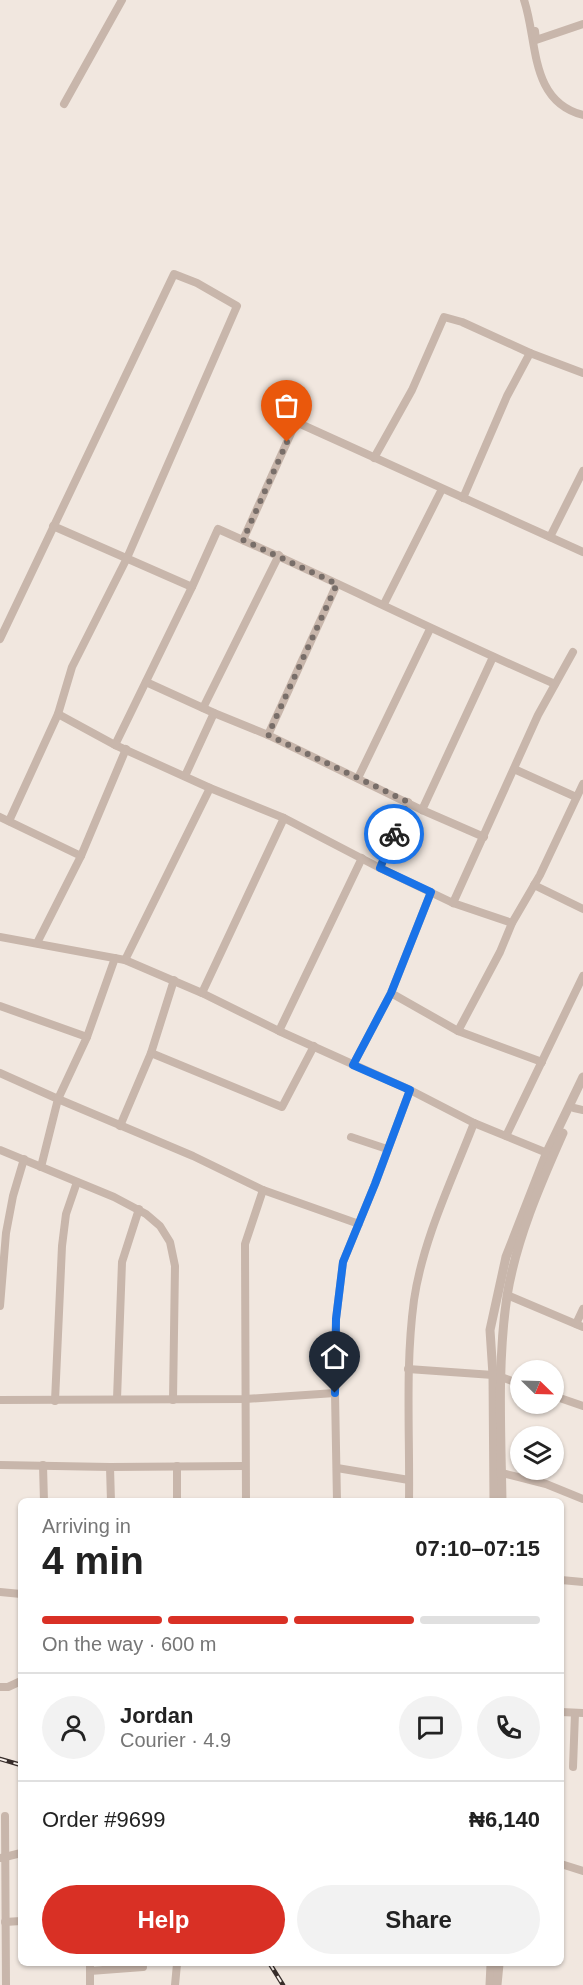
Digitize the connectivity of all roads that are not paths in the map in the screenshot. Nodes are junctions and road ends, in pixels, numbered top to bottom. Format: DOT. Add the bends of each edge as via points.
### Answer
graph roads {
  1 [pos="122,0"];
  2 [pos="525,2"];
  3 [pos="583,24"];
  4 [pos="64,104"];
  5 [pos="583,115"];
  6 [pos="530,353"];
  7 [pos="583,373"];
  8 [pos="374,458"];
  9 [pos="583,471"];
  10 [pos="442,489"];
  11 [pos="463,498"];
  12 [pos="53,526"];
  13 [pos="550,537"];
  14 [pos="243,540"];
  15 [pos="583,552"];
  16 [pos="279,555"];
  17 [pos="127,558"];
  18 [pos="337,584"];
  19 [pos="192,587"];
  20 [pos="384,604"];
  21 [pos="430,628"];
  22 [pos="0,639"];
  23 [pos="573,652"];
  24 [pos="493,657"];
  25 [pos="146,682"];
  26 [pos="555,684"];
  27 [pos="203,708"];
  28 [pos="214,713"];
  29 [pos="58,714"];
  30 [pos="268,735"];
  31 [pos="115,745"];
  32 [pos="126,749"];
  33 [pos="514,769"];
  34 [pos="184,776"];
  35 [pos="358,778"];
  36 [pos="583,784"];
  37 [pos="210,788"];
  38 [pos="576,797"];
  39 [pos="408,802"];
  40 [pos="422,810"];
  41 [pos="0,817"];
  42 [pos="284,818"];
  43 [pos="9,821"];
  44 [pos="484,837"];
  45 [pos="81,856"];
  46 [pos="362,858"];
  47 [pos="380,868"];
  48 [pos="534,885"];
  49 [pos="431,892"];
  50 [pos="453,903"];
  51 [pos="583,909"];
  52 [pos="513,923"];
  53 [pos="0,937"];
  54 [pos="37,943"];
  55 [pos="115,958"];
  56 [pos="125,960"];
  57 [pos="583,976"];
  58 [pos="174,980"];
  59 [pos="202,993"];
  60 [pos="391,993"];
  61 [pos="0,1006"];
  62 [pos="279,1031"];
  63 [pos="458,1031"];
  64 [pos="87,1037"];
  65 [pos="314,1046"];
  66 [pos="151,1053"];
  67 [pos="542,1062"];
  68 [pos="353,1065"];
  69 [pos="0,1072"];
  70 [pos="583,1077"];
  71 [pos="583,1089"];
  72 [pos="410,1090"];
  73 [pos="58,1099"];
  74 [pos="579,1109"];
  75 [pos="474,1123"];
  76 [pos="120,1126"];
  77 [pos="507,1136"];
  78 [pos="351,1137"];
  79 [pos="387,1149"];
  80 [pos="0,1150"];
  81 [pos="550,1154"];
  82 [pos="24,1159"];
  83 [pos="41,1167"];
  84 [pos="77,1182"];
  85 [pos="263,1190"];
  86 [pos="139,1209"];
  87 [pos="359,1224"];
  88 [pos="507,1295"];
  89 [pos="0,1306"];
  90 [pos="583,1309"];
  91 [pos="580,1325"];
  92 [pos="408,1369"];
  93 [pos="497,1376"];
  94 [pos="510,1381"];
  95 [pos="335,1393"];
  96 [pos="117,1399"];
  97 [pos="245,1399"];
  98 [pos="564,1399"];
  99 [pos="0,1400"];
  100 [pos="173,1400"];
  101 [pos="54,1401"];
  102 [pos="583,1406"];
  103 [pos="0,1465"];
  104 [pos="43,1465"];
  105 [pos="177,1466"];
  106 [pos="245,1466"];
  107 [pos="110,1467"];
  108 [pos="337,1468"];
  109 [pos="502,1473"];
  110 [pos="409,1479"];
  111 [pos="44,1498"];
  112 [pos="111,1498"];
  113 [pos="177,1498"];
  114 [pos="246,1498"];
  115 [pos="338,1498"];
  116 [pos="409,1498"];
  117 [pos="494,1498"];
  118 [pos="502,1498"];
  119 [pos="583,1499"];
  120 [pos="564,1580"];
  121 [pos="583,1582"];
  122 [pos="0,1593"];
  123 [pos="18,1594"];
  124 [pos="18,1682"];
  125 [pos="0,1686"];
  126 [pos="564,1712"];
  127 [pos="579,1713"];
  128 [pos="573,1767"];
  129 [pos="3,1821"];
  130 [pos="18,1854"];
  131 [pos="2,1857"];
  132 [pos="564,1865"];
  133 [pos="583,1871"];
  134 [pos="3,1918"];
  135 [pos="18,1921"];
  136 [pos="177,1966"];
  137 [pos="491,1966"];
  138 [pos="499,1966"];
  139 [pos="90,1967"];
  140 [pos="143,1967"];
  141 [pos="6,1985"];
  142 [pos="90,1985"];
  143 [pos="175,1985"];
  144 [pos="490,1985"];
  145 [pos="498,1985"];
  1 -- 4 [label="street"];
  2 -- 3 [label="street" via="536,40"];
  2 -- 5 [label="street" via="545,85 553,99"];
  6 -- 7 [label="street"];
  6 -- 8 [label="street" via="444,317 412,390"];
  6 -- 11 [label="street"];
  8 -- 10 [label="street"];
  8 -- 14 [label="street" via="296,422"];
  9 -- 13 [label="street"];
  10 -- 11 [label="street"];
  10 -- 20 [label="street"];
  11 -- 13 [label="street"];
  12 -- 17 [label="street"];
  12 -- 17 [label="street" via="174,274 197,283 237,306"];
  12 -- 22 [label="street"];
  13 -- 15 [label="street"];
  14 -- 16 [label="street"];
  14 -- 19 [label="street" via="218,529"];
  16 -- 18 [label="street"];
  16 -- 27 [label="street"];
  17 -- 19 [label="street"];
  17 -- 29 [label="street" via="72,667"];
  18 -- 20 [label="street"];
  18 -- 30 [label="street"];
  19 -- 25 [label="street"];
  20 -- 21 [label="street"];
  21 -- 24 [label="street"];
  21 -- 35 [label="street"];
  23 -- 26 [label="street"];
  24 -- 26 [label="street"];
  24 -- 40 [label="street"];
  25 -- 27 [label="street"];
  25 -- 31 [label="street"];
  26 -- 33 [label="street"];
  27 -- 28 [label="street"];
  28 -- 30 [label="street"];
  28 -- 34 [label="street"];
  29 -- 31 [label="street"];
  29 -- 43 [label="street"];
  30 -- 35 [label="street"];
  31 -- 32 [label="street"];
  32 -- 34 [label="street"];
  32 -- 45 [label="street"];
  33 -- 38 [label="street"];
  33 -- 44 [label="street"];
  34 -- 37 [label="street"];
  35 -- 39 [label="street"];
  36 -- 38 [label="street"];
  37 -- 42 [label="street"];
  37 -- 56 [label="street"];
  38 -- 48 [label="street"];
  39 -- 40 [label="street"];
  39 -- 47 [label="street"];
  40 -- 44 [label="street"];
  41 -- 43 [label="street"];
  42 -- 46 [label="street"];
  42 -- 59 [label="street"];
  43 -- 45 [label="street"];
  44 -- 50 [label="street"];
  45 -- 54 [label="street"];
  46 -- 47 [label="street"];
  46 -- 62 [label="street"];
  47 -- 49 [label="street"];
  48 -- 51 [label="street"];
  48 -- 52 [label="street"];
  49 -- 50 [label="street"];
  49 -- 60 [label="street"];
  50 -- 52 [label="street"];
  52 -- 63 [label="street"];
  53 -- 54 [label="street"];
  54 -- 55 [label="street"];
  55 -- 56 [label="street"];
  55 -- 64 [label="street"];
  56 -- 58 [label="street"];
  57 -- 67 [label="street"];
  58 -- 59 [label="street"];
  58 -- 66 [label="street"];
  59 -- 62 [label="street"];
  60 -- 63 [label="street"];
  60 -- 68 [label="street"];
  61 -- 64 [label="street"];
  62 -- 65 [label="street"];
  63 -- 67 [label="street"];
  64 -- 73 [label="street"];
  65 -- 66 [label="street" via="282,1107"];
  65 -- 68 [label="street"];
  66 -- 76 [label="street"];
  67 -- 77 [label="street"];
  68 -- 72 [label="street"];
  69 -- 73 [label="street"];
  70 -- 81 [label="street"];
  71 -- 74 [label="street"];
  72 -- 75 [label="street"];
  72 -- 79 [label="street"];
  73 -- 76 [label="street"];
  73 -- 83 [label="street"];
  74 -- 81 [label="street"];
  75 -- 77 [label="street"];
  75 -- 92 [label="street" via="423,1258 414,1300"];
  76 -- 85 [label="street" via="193,1155"];
  77 -- 81 [label="street"];
  78 -- 79 [label="street"];
  79 -- 87 [label="street"];
  80 -- 82 [label="street"];
  81 -- 88 [label="street"];
  81 -- 93 [label="street" via="506,1257 490,1330"];
  82 -- 83 [label="street"];
  82 -- 89 [label="street" via="6,1233"];
  83 -- 84 [label="street"];
  84 -- 86 [label="street"];
  84 -- 101 [label="street" via="66,1214 62,1246"];
  85 -- 87 [label="street"];
  85 -- 97 [label="street" via="245,1244"];
  86 -- 96 [label="street" via="122,1262"];
  86 -- 100 [label="street" via="160,1226 170,1242 175,1266"];
  87 -- 95 [label="street" via="343,1262 336,1319"];
  88 -- 91 [label="street"];
  88 -- 93 [label="street"];
  90 -- 91 [label="street"];
  92 -- 93 [label="street"];
  92 -- 110 [label="street"];
  93 -- 94 [label="street"];
  93 -- 109 [label="street"];
  93 -- 117 [label="street"];
  95 -- 97 [label="street"];
  95 -- 108 [label="street"];
  96 -- 100 [label="street"];
  96 -- 101 [label="street"];
  97 -- 100 [label="street"];
  97 -- 106 [label="street"];
  98 -- 102 [label="street"];
  99 -- 101 [label="street"];
  103 -- 104 [label="street"];
  104 -- 107 [label="street"];
  104 -- 111 [label="street"];
  105 -- 106 [label="street"];
  105 -- 107 [label="street"];
  105 -- 113 [label="street"];
  106 -- 114 [label="street"];
  107 -- 112 [label="street"];
  108 -- 110 [label="street"];
  108 -- 115 [label="street"];
  109 -- 118 [label="street"];
  109 -- 119 [label="street"];
  110 -- 116 [label="street"];
  120 -- 121 [label="street"];
  122 -- 123 [label="street"];
  124 -- 125 [label="street"];
  126 -- 127 [label="street"];
  127 -- 128 [label="street"];
  129 -- 131 [label="street"];
  130 -- 131 [label="street"];
  131 -- 134 [label="street"];
  132 -- 133 [label="street"];
  134 -- 135 [label="street"];
  134 -- 141 [label="street"];
  136 -- 143 [label="street"];
  137 -- 144 [label="street"];
  138 -- 145 [label="street"];
  139 -- 140 [label="street"];
  139 -- 142 [label="street"];
}
